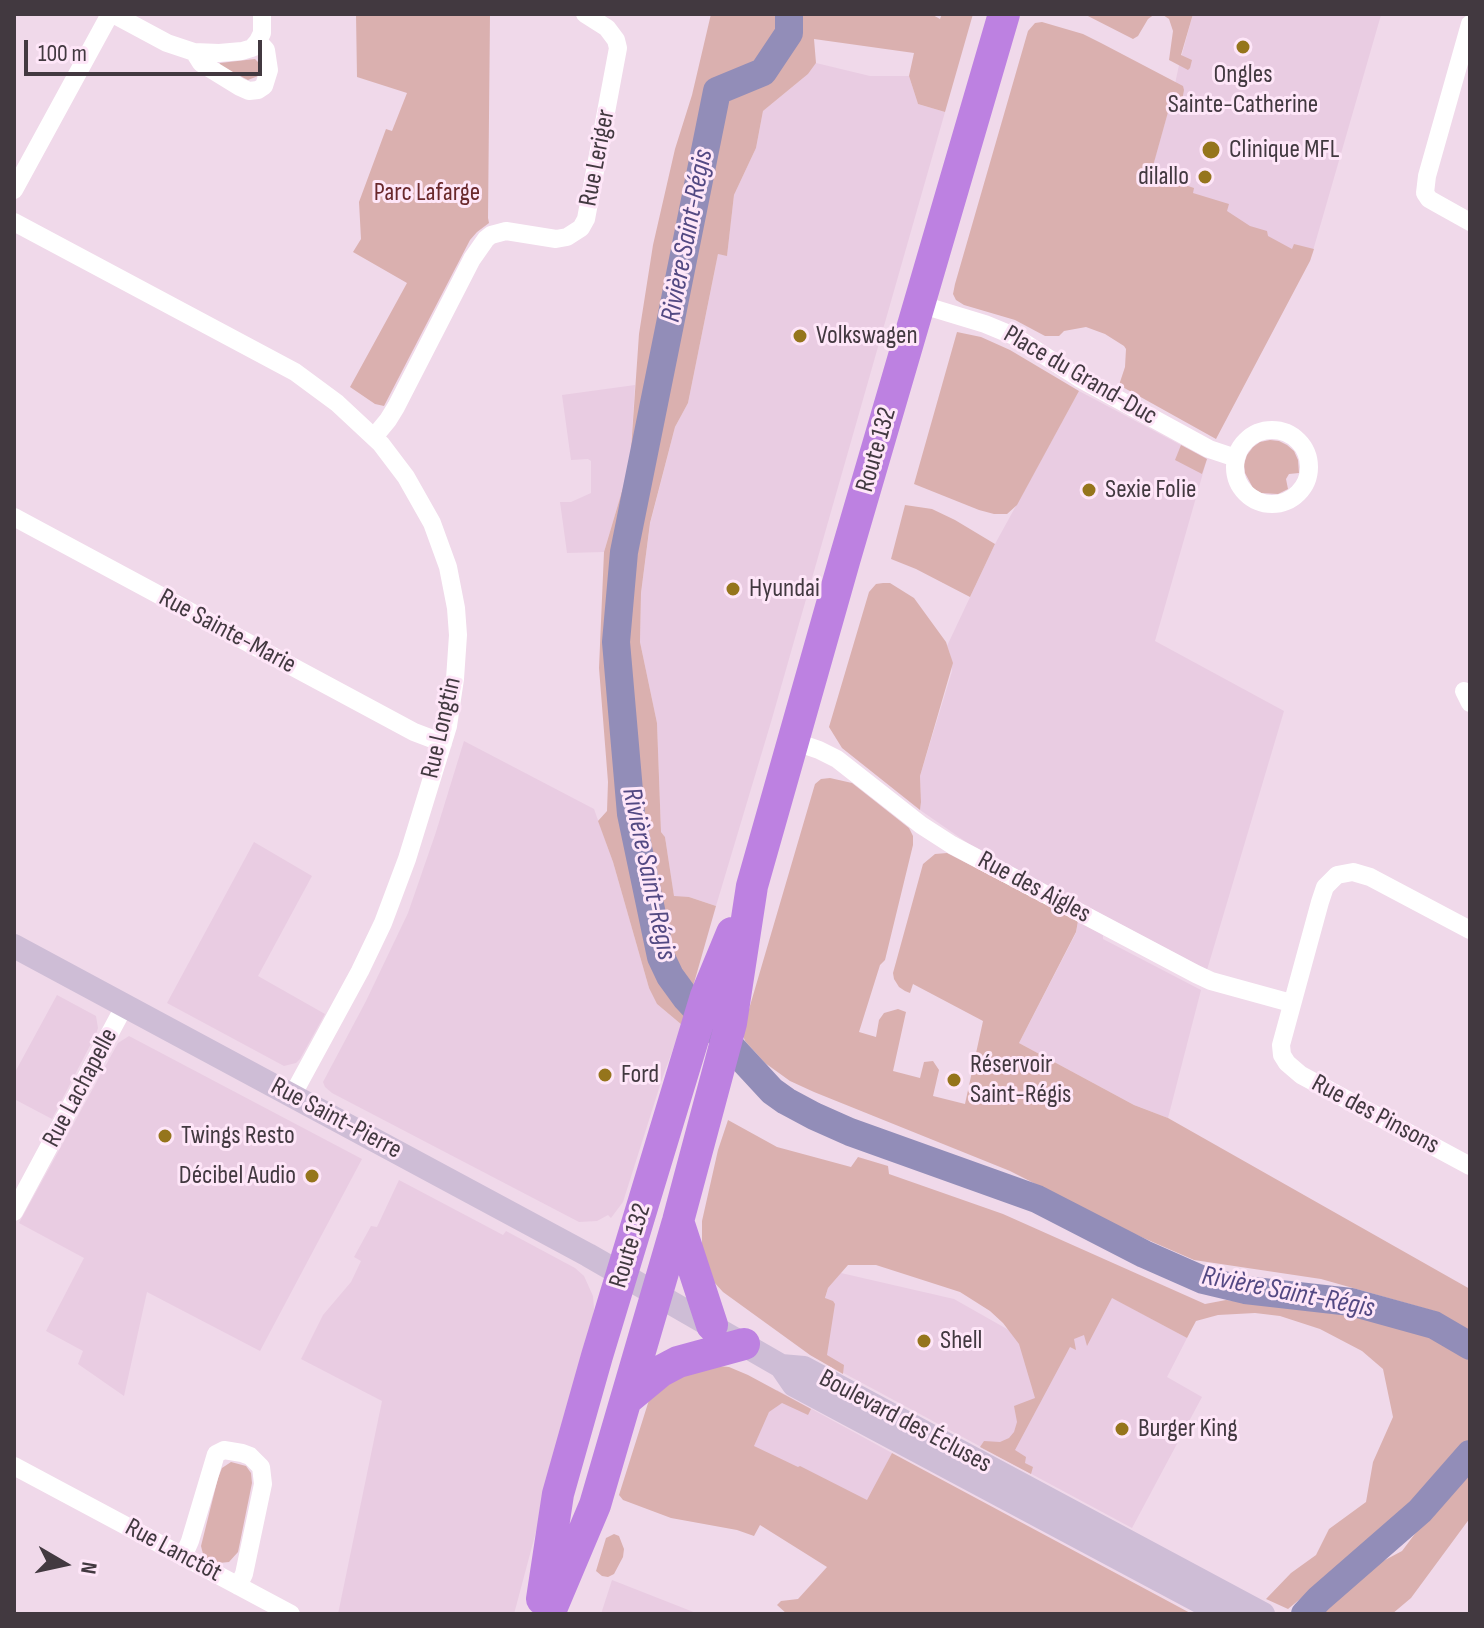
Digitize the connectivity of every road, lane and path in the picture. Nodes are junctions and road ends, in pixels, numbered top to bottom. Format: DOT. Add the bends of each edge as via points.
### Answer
graph roads {
  1 [pos="112,14"];
  2 [pos="262,14"];
  3 [pos="585,14"];
  4 [pos="1004,14"];
  5 [pos="1470,24"];
  6 [pos="258,41"];
  7 [pos="194,52"];
  8 [pos="14,190"];
  9 [pos="14,222"];
  10 [pos="1470,222"];
  11 [pos="919,304"];
  12 [pos="374,437"];
  13 [pos="1236,458"];
  14 [pos="14,517"];
  15 [pos="793,741"];
  16 [pos="443,743"];
  17 [pos="752,886"];
  18 [pos="1470,930"];
  19 [pos="14,946"];
  20 [pos="1291,1003"];
  21 [pos="125,1005"];
  22 [pos="292,1096"];
  23 [pos="1470,1166"];
  24 [pos="14,1212"];
  25 [pos="678,1221"];
  26 [pos="622,1274"];
  27 [pos="657,1294"];
  28 [pos="712,1325"];
  29 [pos="744,1344"];
  30 [pos="781,1366"];
  31 [pos="626,1400"];
  32 [pos="14,1466"];
  33 [pos="183,1557"];
  34 [pos="238,1586"];
  35 [pos="291,1614"];
  36 [pos="539,1614"];
  37 [pos="549,1614"];
  38 [pos="1223,1614"];
  39 [pos="1263,1614"];
  1 -- 7 [label="street"];
  1 -- 8 [label="street"];
  2 -- 6 [label="street"];
  3 -- 12 [label="street, Rue Leriger" via="607,28 618,48 586,219 567,237 506,231 486,239 396,407"];
  4 -- 11 [label="highway, Route 132"];
  5 -- 10 [label="street" via="1425,193"];
  6 -- 7 [label="street" via="242,51"];
  6 -- 7 [label="street" via="266,50 269,70 258,90 249,91 221,76"];
  9 -- 12 [label="street, Rue Longtin" via="295,372"];
  11 -- 13 [label="street, Place du Grand-Duc" via="1014,336 1079,378 1209,449"];
  11 -- 15 [label="highway, Route 132"];
  12 -- 16 [label="street, Rue Longtin" via="424,507 451,578 457,664"];
  13 -- 13 [label="street" via="1241,488 1263,503 1290,500 1308,475 1306,451 1280,431 1254,435"];
  14 -- 16 [label="street, Rue Sainte-Marie"];
  15 -- 17 [label="highway, Route 132"];
  15 -- 20 [label="street, Rue des Aigles" via="837,759 952,845 1203,978"];
  16 -- 22 [label="street, Rue Longtin" via="383,923"];
  17 -- 25 [label="highway, Route 132" via="731,1023"];
  17 -- 26 [label="highway, Route 132" via="706,996"];
  18 -- 20 [label="street" via="1370,877 1341,874 1323,893"];
  19 -- 21 [label="street, Rue Saint-Pierre"];
  20 -- 23 [label="street, Rue des Pinsons" via="1281,1040 1291,1067"];
  21 -- 22 [label="street, Rue Saint-Pierre"];
  21 -- 24 [label="street, Rue Lachapelle"];
  22 -- 26 [label="street, Rue Saint-Pierre"];
  25 -- 27 [label="highway, Route 132"];
  25 -- 28 [label="highway"];
  26 -- 27 [label="street, Rue Saint-Pierre"];
  26 -- 36 [label="highway, Route 132" via="558,1494"];
  27 -- 28 [label="street, Rue Saint-Pierre"];
  27 -- 31 [label="highway, Route 132"];
  28 -- 29 [label="street, Rue Saint-Pierre"];
  29 -- 30 [label="street, Rue Saint-Pierre"];
  29 -- 31 [label="highway" via="678,1362"];
  30 -- 38 [label="street, Boulevard des Écluses" via="794,1385"];
  30 -- 39 [label="street, Boulevard des Écluses" via="804,1368"];
  31 -- 37 [label="highway, Route 132" via="595,1505"];
  32 -- 33 [label="street, Rue Lanctôt"];
  33 -- 34 [label="street, Rue Lanctôt"];
  33 -- 34 [label="street" via="216,1454 224,1450 250,1456 261,1467 263,1484"];
  34 -- 35 [label="street, Rue Lanctôt"];
}
